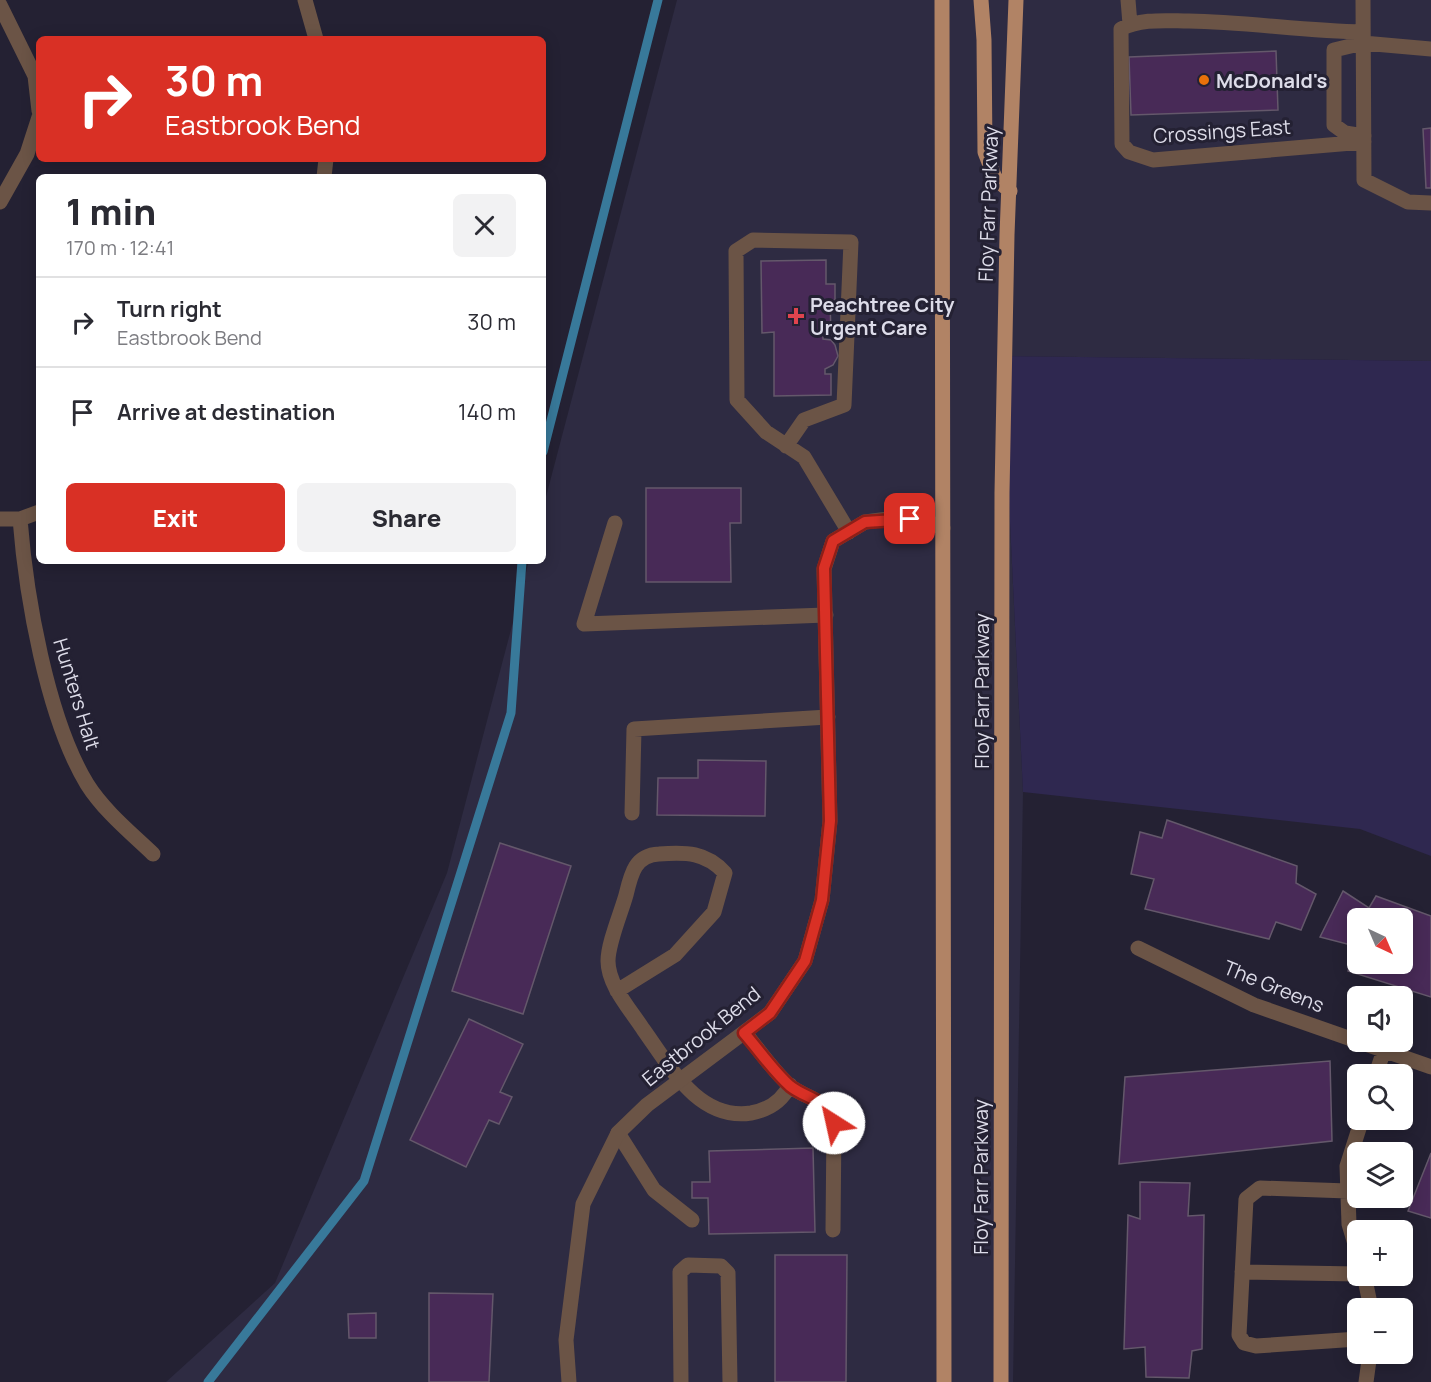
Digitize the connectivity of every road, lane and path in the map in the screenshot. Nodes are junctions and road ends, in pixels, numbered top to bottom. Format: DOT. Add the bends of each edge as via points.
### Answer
graph roads {
  1 [pos="305,0"];
  2 [pos="942,0"];
  3 [pos="981,0"];
  4 [pos="1016,0"];
  5 [pos="1128,0"];
  6 [pos="1363,0"];
  7 [pos="0,5"];
  8 [pos="1130,24"];
  9 [pos="315,36"];
  10 [pos="1363,37"];
  11 [pos="1431,49"];
  12 [pos="36,85"];
  13 [pos="36,126"];
  14 [pos="1364,139"];
  15 [pos="1010,191"];
  16 [pos="0,202"];
  17 [pos="1431,204"];
  18 [pos="786,446"];
  19 [pos="36,513"];
  20 [pos="0,519"];
  21 [pos="20,519"];
  22 [pos="615,523"];
  23 [pos="943,528"];
  24 [pos="849,532"];
  25 [pos="826,615"];
  26 [pos="828,717"];
  27 [pos="632,813"];
  28 [pos="153,854"];
  29 [pos="1138,948"];
  30 [pos="617,991"];
  31 [pos="744,1033"];
  32 [pos="1347,1037"];
  33 [pos="1390,1052"];
  34 [pos="1431,1067"];
  35 [pos="680,1081"];
  36 [pos="790,1085"];
  37 [pos="618,1133"];
  38 [pos="1347,1191"];
  39 [pos="692,1220"];
  40 [pos="833,1230"];
  41 [pos="1242,1272"];
  42 [pos="1347,1274"];
  43 [pos="1347,1341"];
  44 [pos="1368,1364"];
  45 [pos="569,1382"];
  46 [pos="681,1382"];
  47 [pos="730,1382"];
  48 [pos="944,1382"];
  49 [pos="1001,1382"];
  50 [pos="1366,1382"];
  1 -- 9 [label="street"];
  2 -- 23 [label="main road, Floy Farr Parkway"];
  3 -- 15 [label="main road" via="984,153 995,178"];
  4 -- 15 [label="main road, Floy Farr Parkway"];
  5 -- 8 [label="street"];
  6 -- 10 [label="street"];
  7 -- 12 [label="street"];
  8 -- 10 [label="street" via="1244,22"];
  8 -- 14 [label="street, Crossings East" via="1121,29 1122,144 1129,152 1153,160"];
  10 -- 11 [label="street"];
  10 -- 14 [label="street"];
  10 -- 14 [label="street" via="1334,50 1334,125"];
  13 -- 16 [label="street" via="27,154"];
  14 -- 17 [label="street" via="1364,180 1408,202"];
  15 -- 49 [label="main road, Floy Farr Parkway" via="1002,493"];
  18 -- 18 [label="street" via="765,432 738,400 736,251 753,240 851,242 843,405 804,420"];
  18 -- 24 [label="street" via="804,457"];
  19 -- 21 [label="street"];
  20 -- 21 [label="street"];
  21 -- 28 [label="street, Hunters Halt" via="24,573 40,646 72,756 88,785"];
  22 -- 25 [label="street" via="584,624"];
  23 -- 24 [label="street, Eastbrook Bend" via="924,520 896,518 865,522"];
  23 -- 48 [label="main road, Floy Farr Parkway"];
  24 -- 25 [label="street, Eastbrook Bend" via="833,541 824,568"];
  25 -- 26 [label="street, Eastbrook Bend"];
  26 -- 27 [label="street" via="634,729"];
  26 -- 31 [label="street, Eastbrook Bend" via="830,821 822,900 805,961 770,1013"];
  29 -- 32 [label="street, The Greens" via="1254,1005"];
  30 -- 30 [label="street" via="608,961 633,867 648,854 682,852 713,860 725,873 714,912 675,956"];
  30 -- 35 [label="street"];
  31 -- 35 [label="street, Eastbrook Bend"];
  31 -- 36 [label="street"];
  33 -- 34 [label="street, The Greens"];
  35 -- 36 [label="street" via="703,1102 731,1114 757,1112 774,1105"];
  35 -- 37 [label="street, Eastbrook Bend"];
  36 -- 40 [label="street" via="821,1101 832,1114"];
  37 -- 39 [label="street" via="654,1190"];
  37 -- 45 [label="street, Eastbrook Bend" via="583,1204 567,1340"];
  38 -- 41 [label="street" via="1260,1188 1246,1199"];
  41 -- 42 [label="street"];
  41 -- 43 [label="street" via="1239,1335 1244,1343 1256,1346"];
  44 -- 50 [label="street"];
  46 -- 47 [label="street" via="680,1272 688,1265 721,1266 728,1274"];
}
